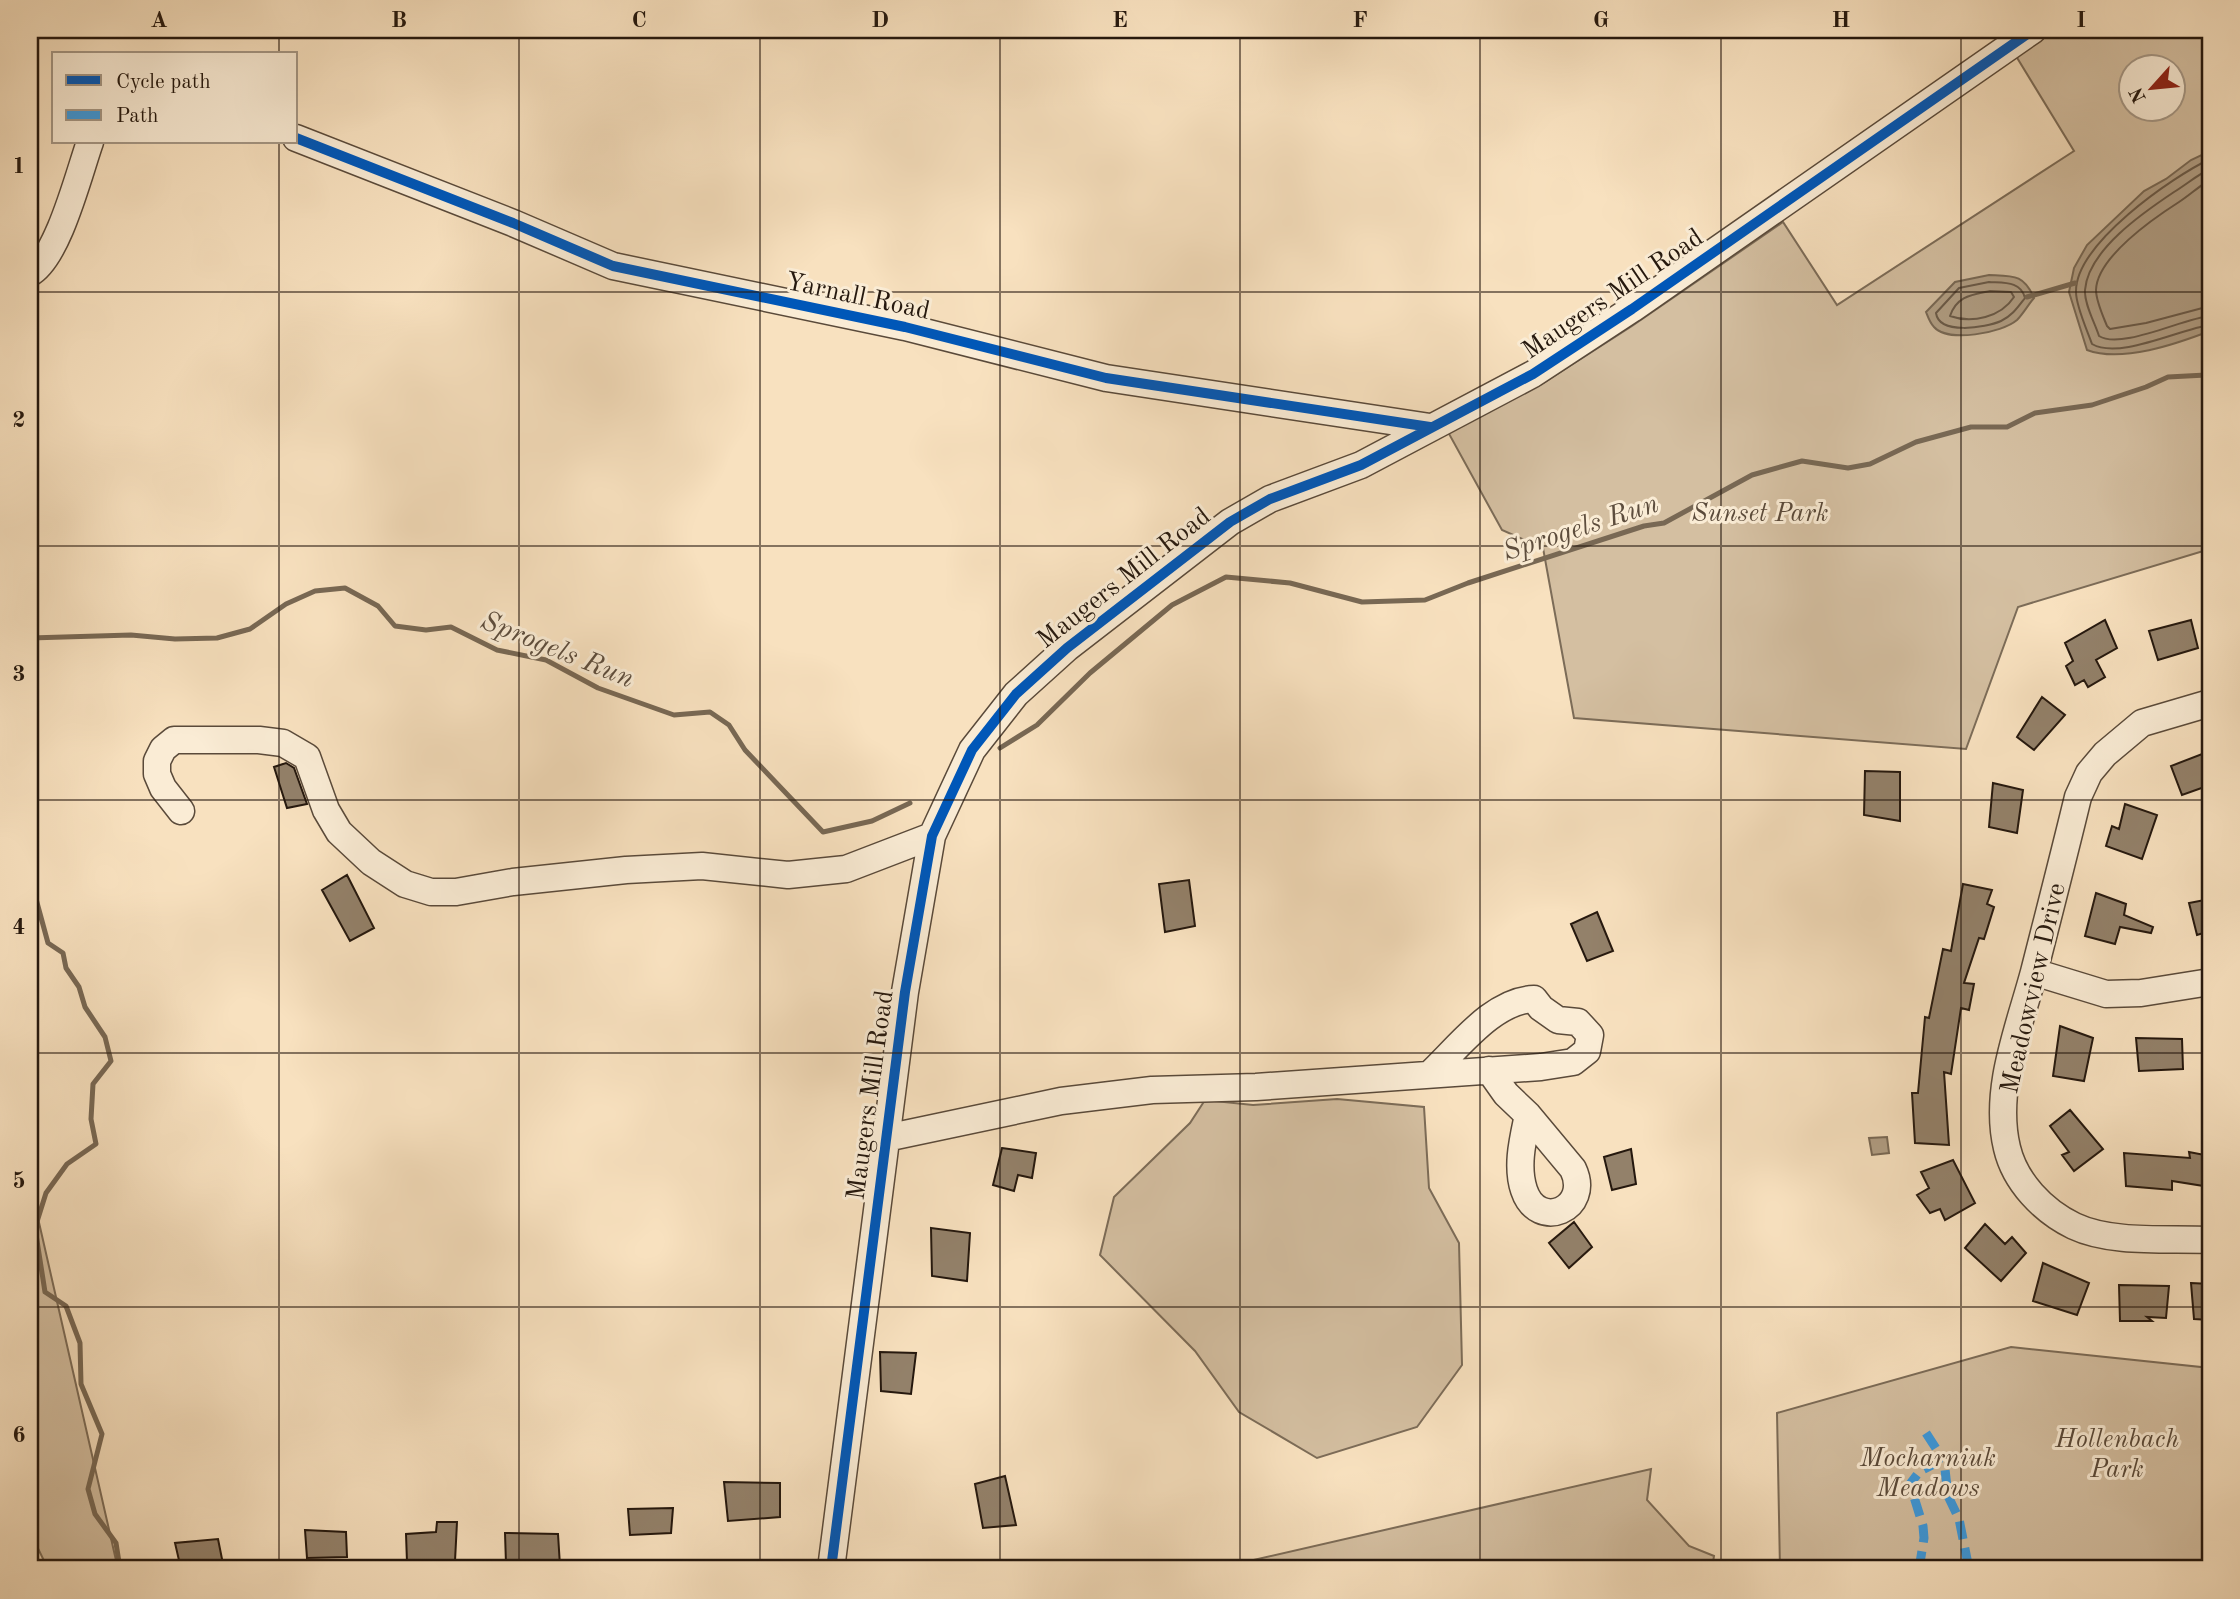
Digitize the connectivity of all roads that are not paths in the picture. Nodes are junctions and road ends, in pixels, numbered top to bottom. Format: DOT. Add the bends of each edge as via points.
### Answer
graph roads {
  1 [pos="2033,30"];
  2 [pos="298,139"];
  3 [pos="89,144"];
  4 [pos="30,273"];
  5 [pos="1430,427"];
  6 [pos="2210,703"];
  7 [pos="181,811"];
  8 [pos="932,836"];
  9 [pos="2034,972"];
  10 [pos="2210,982"];
  11 [pos="1489,1070"];
  12 [pos="1430,1074"];
  13 [pos="1528,1115"];
  14 [pos="886,1138"];
  15 [pos="2210,1240"];
  16 [pos="831,1569"];
  1 -- 5 [label="street, Maugers Mill Road" via="1533,374"];
  2 -- 5 [label="street, Yarnall Road" via="612,266 905,327 1106,379"];
  3 -- 4 [label="street" via="59,233 42,264"];
  5 -- 8 [label="street, Maugers Mill Road" via="1361,465 1270,499 1230,522 1067,648 1016,694 972,750"];
  6 -- 9 [label="street, Meadowview Drive" via="2142,723 2089,773 2078,797"];
  7 -- 8 [label="street" via="158,774 157,761 163,749 174,740 259,740 283,743 307,757 326,810 340,832 371,862 405,884 431,891 664,868 702,866 788,875 846,869"];
  8 -- 14 [label="street, Maugers Mill Road"];
  9 -- 10 [label="street" via="2106,994"];
  9 -- 15 [label="street, Meadowview Drive" via="2007,1070 2003,1119 2016,1173 2051,1213 2084,1230 2103,1236"];
  11 -- 12 [label="street"];
  11 -- 12 [label="street" via="1573,1062 1587,1051 1590,1035 1577,1022 1558,1020 1534,999 1519,1000 1475,1028"];
  11 -- 13 [label="street"];
  12 -- 14 [label="street" via="1152,1090 1061,1101"];
  14 -- 16 [label="street, Maugers Mill Road"];
}
